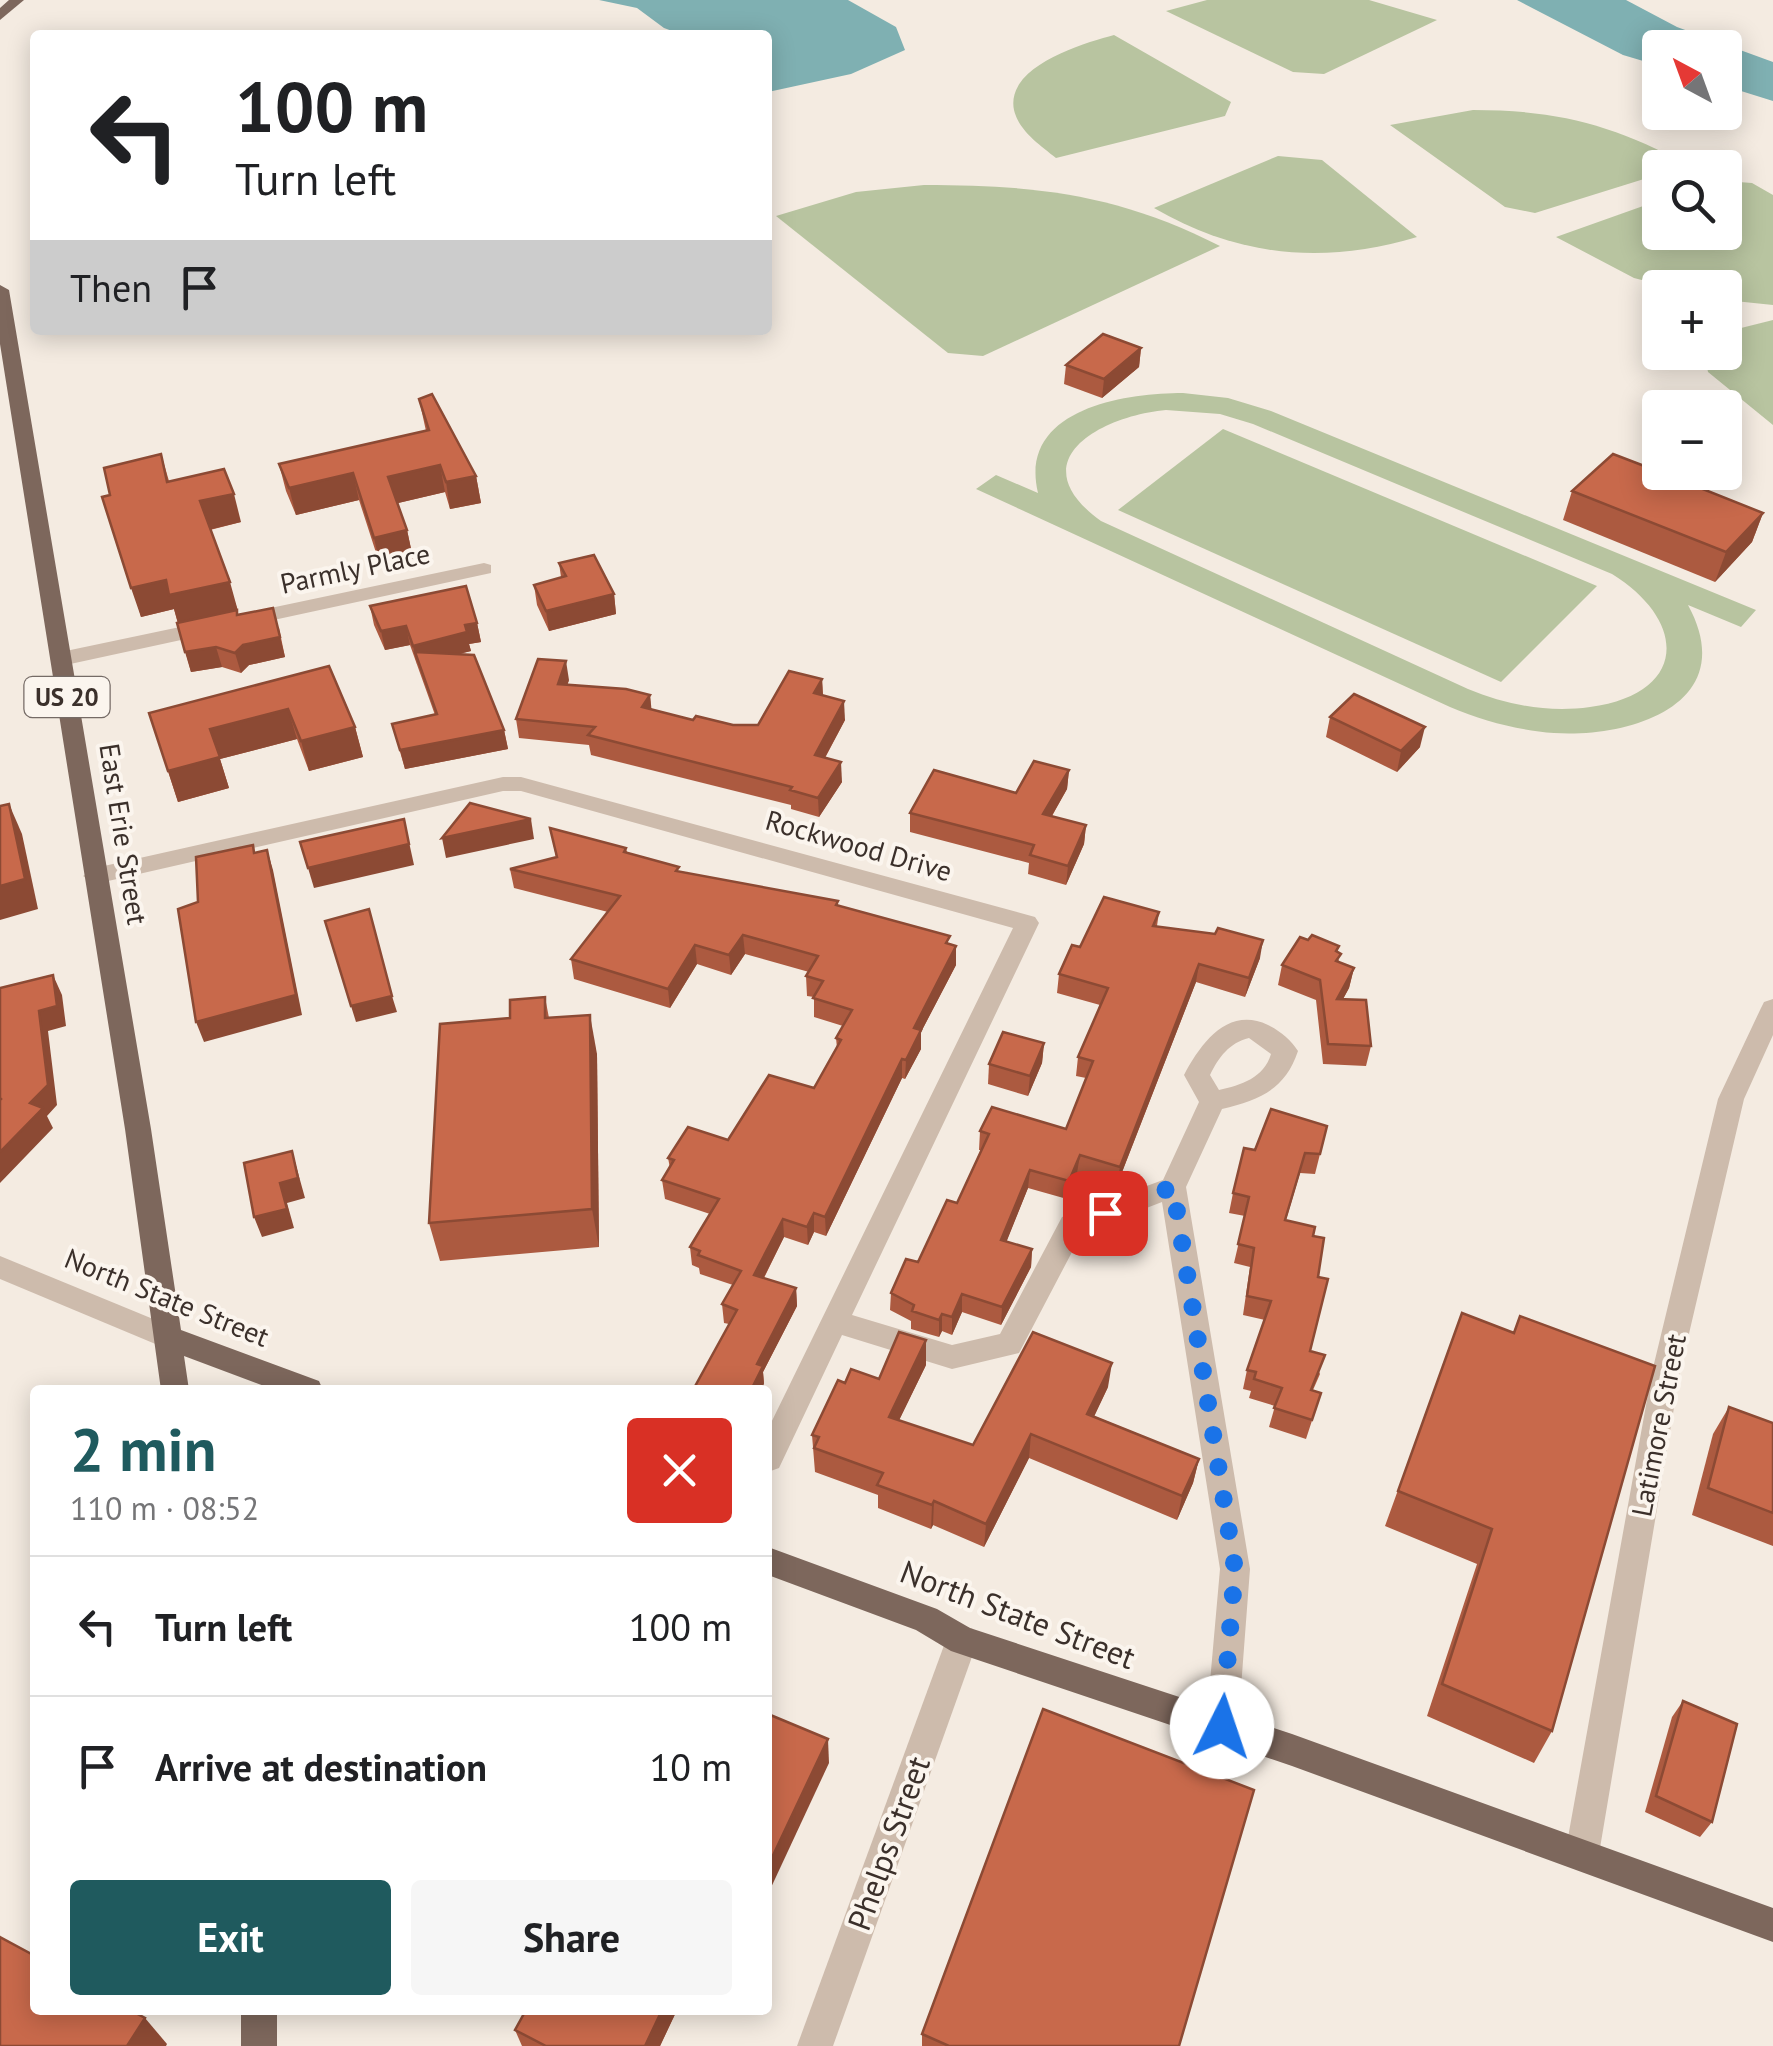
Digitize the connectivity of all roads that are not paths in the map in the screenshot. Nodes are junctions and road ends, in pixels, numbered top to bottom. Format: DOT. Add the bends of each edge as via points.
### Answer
graph roads {
  1 [pos="17,0"];
  2 [pos="0,16"];
  3 [pos="0,290"];
  4 [pos="484,570"];
  5 [pos="62,658"];
  6 [pos="95,876"];
  7 [pos="1773,1008"];
  8 [pos="1212,1102"];
  9 [pos="1173,1187"];
  10 [pos="0,1268"];
  11 [pos="836,1322"];
  12 [pos="165,1336"];
  13 [pos="173,1385"];
  14 [pos="296,1385"];
  15 [pos="772,1451"];
  16 [pos="772,1562"];
  17 [pos="962,1640"];
  18 [pos="1222,1727"];
  19 [pos="1582,1854"];
  20 [pos="1773,1924"];
  21 [pos="259,2015"];
  22 [pos="259,2046"];
  23 [pos="815,2046"];
  1 -- 2 [label="main road"];
  3 -- 5 [label="main road, East Erie Street / US 20"];
  4 -- 5 [label="street, Parmly Place"];
  5 -- 6 [label="main road, East Erie Street / US 20"];
  6 -- 11 [label="street, Rockwood Drive" via="521,784 1027,923"];
  6 -- 12 [label="main road, East Erie Street / US 20"];
  7 -- 19 [label="street, Latimore Street" via="1732,1099 1666,1372"];
  8 -- 9 [label="street"];
  9 -- 11 [label="street" via="1072,1226 1010,1344 952,1357"];
  9 -- 18 [label="street" via="1235,1569"];
  10 -- 12 [label="street, North State Street"];
  11 -- 15 [label="street, Rockwood Drive"];
  12 -- 13 [label="main road, East Erie Street / US 20"];
  12 -- 14 [label="main road, North State Street"];
  16 -- 17 [label="main road, North State Street"];
  17 -- 18 [label="main road, North State Street"];
  17 -- 23 [label="street, Phelps Street"];
  18 -- 19 [label="main road, North State Street"];
  19 -- 20 [label="main road, North State Street"];
  21 -- 22 [label="main road"];
}
